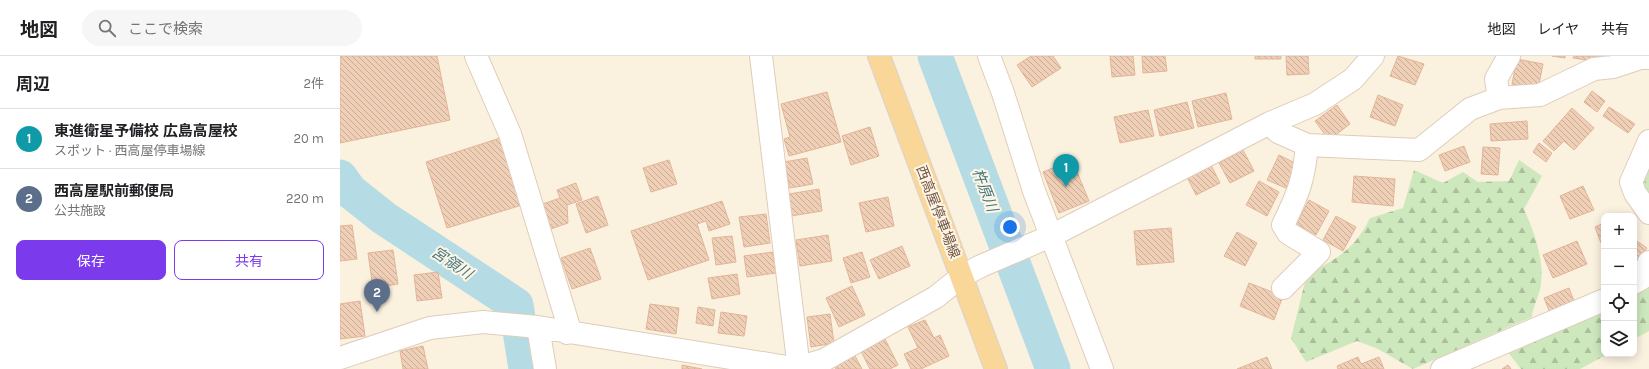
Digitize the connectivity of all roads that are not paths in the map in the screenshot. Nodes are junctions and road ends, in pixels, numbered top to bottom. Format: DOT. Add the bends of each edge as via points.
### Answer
graph roads {
  1 [pos="476,56"];
  2 [pos="760,56"];
  3 [pos="879,56"];
  4 [pos="989,56"];
  5 [pos="1374,56"];
  6 [pos="1509,56"];
  7 [pos="1649,58"];
  8 [pos="1499,98"];
  9 [pos="1270,123"];
  10 [pos="1649,141"];
  11 [pos="1307,145"];
  12 [pos="1649,213"];
  13 [pos="1046,238"];
  14 [pos="1649,262"];
  15 [pos="962,276"];
  16 [pos="1637,281"];
  17 [pos="1283,288"];
  18 [pos="1601,301"];
  19 [pos="538,327"];
  20 [pos="567,333"];
  21 [pos="340,358"];
  22 [pos="800,368"];
  23 [pos="545,369"];
  24 [pos="996,369"];
  25 [pos="1102,369"];
  26 [pos="1442,369"];
  1 -- 20 [label="street" via="510,134 568,324"];
  2 -- 22 [label="street"];
  3 -- 15 [label="main road, 西高屋停車場線"];
  4 -- 13 [label="street" via="1034,191"];
  5 -- 9 [label="street" via="1354,79 1315,104"];
  6 -- 8 [label="street" via="1496,79"];
  7 -- 8 [label="street" via="1594,69 1540,95"];
  8 -- 11 [label="street" via="1470,109 1419,150"];
  9 -- 11 [label="street" via="1278,132"];
  9 -- 13 [label="street"];
  10 -- 12 [label="street" via="1631,182 1635,194"];
  11 -- 17 [label="street" via="1305,171 1299,192 1283,225 1288,233 1319,252"];
  13 -- 15 [label="street"];
  13 -- 25 [label="street"];
  14 -- 16 [label="street" via="1641,279"];
  15 -- 22 [label="street" via="936,296 824,360"];
  15 -- 24 [label="main road, 西高屋停車場線"];
  18 -- 26 [label="street"];
  19 -- 20 [label="street"];
  19 -- 21 [label="street" via="483,322 430,328"];
  19 -- 23 [label="street"];
  20 -- 22 [label="street"];
}
